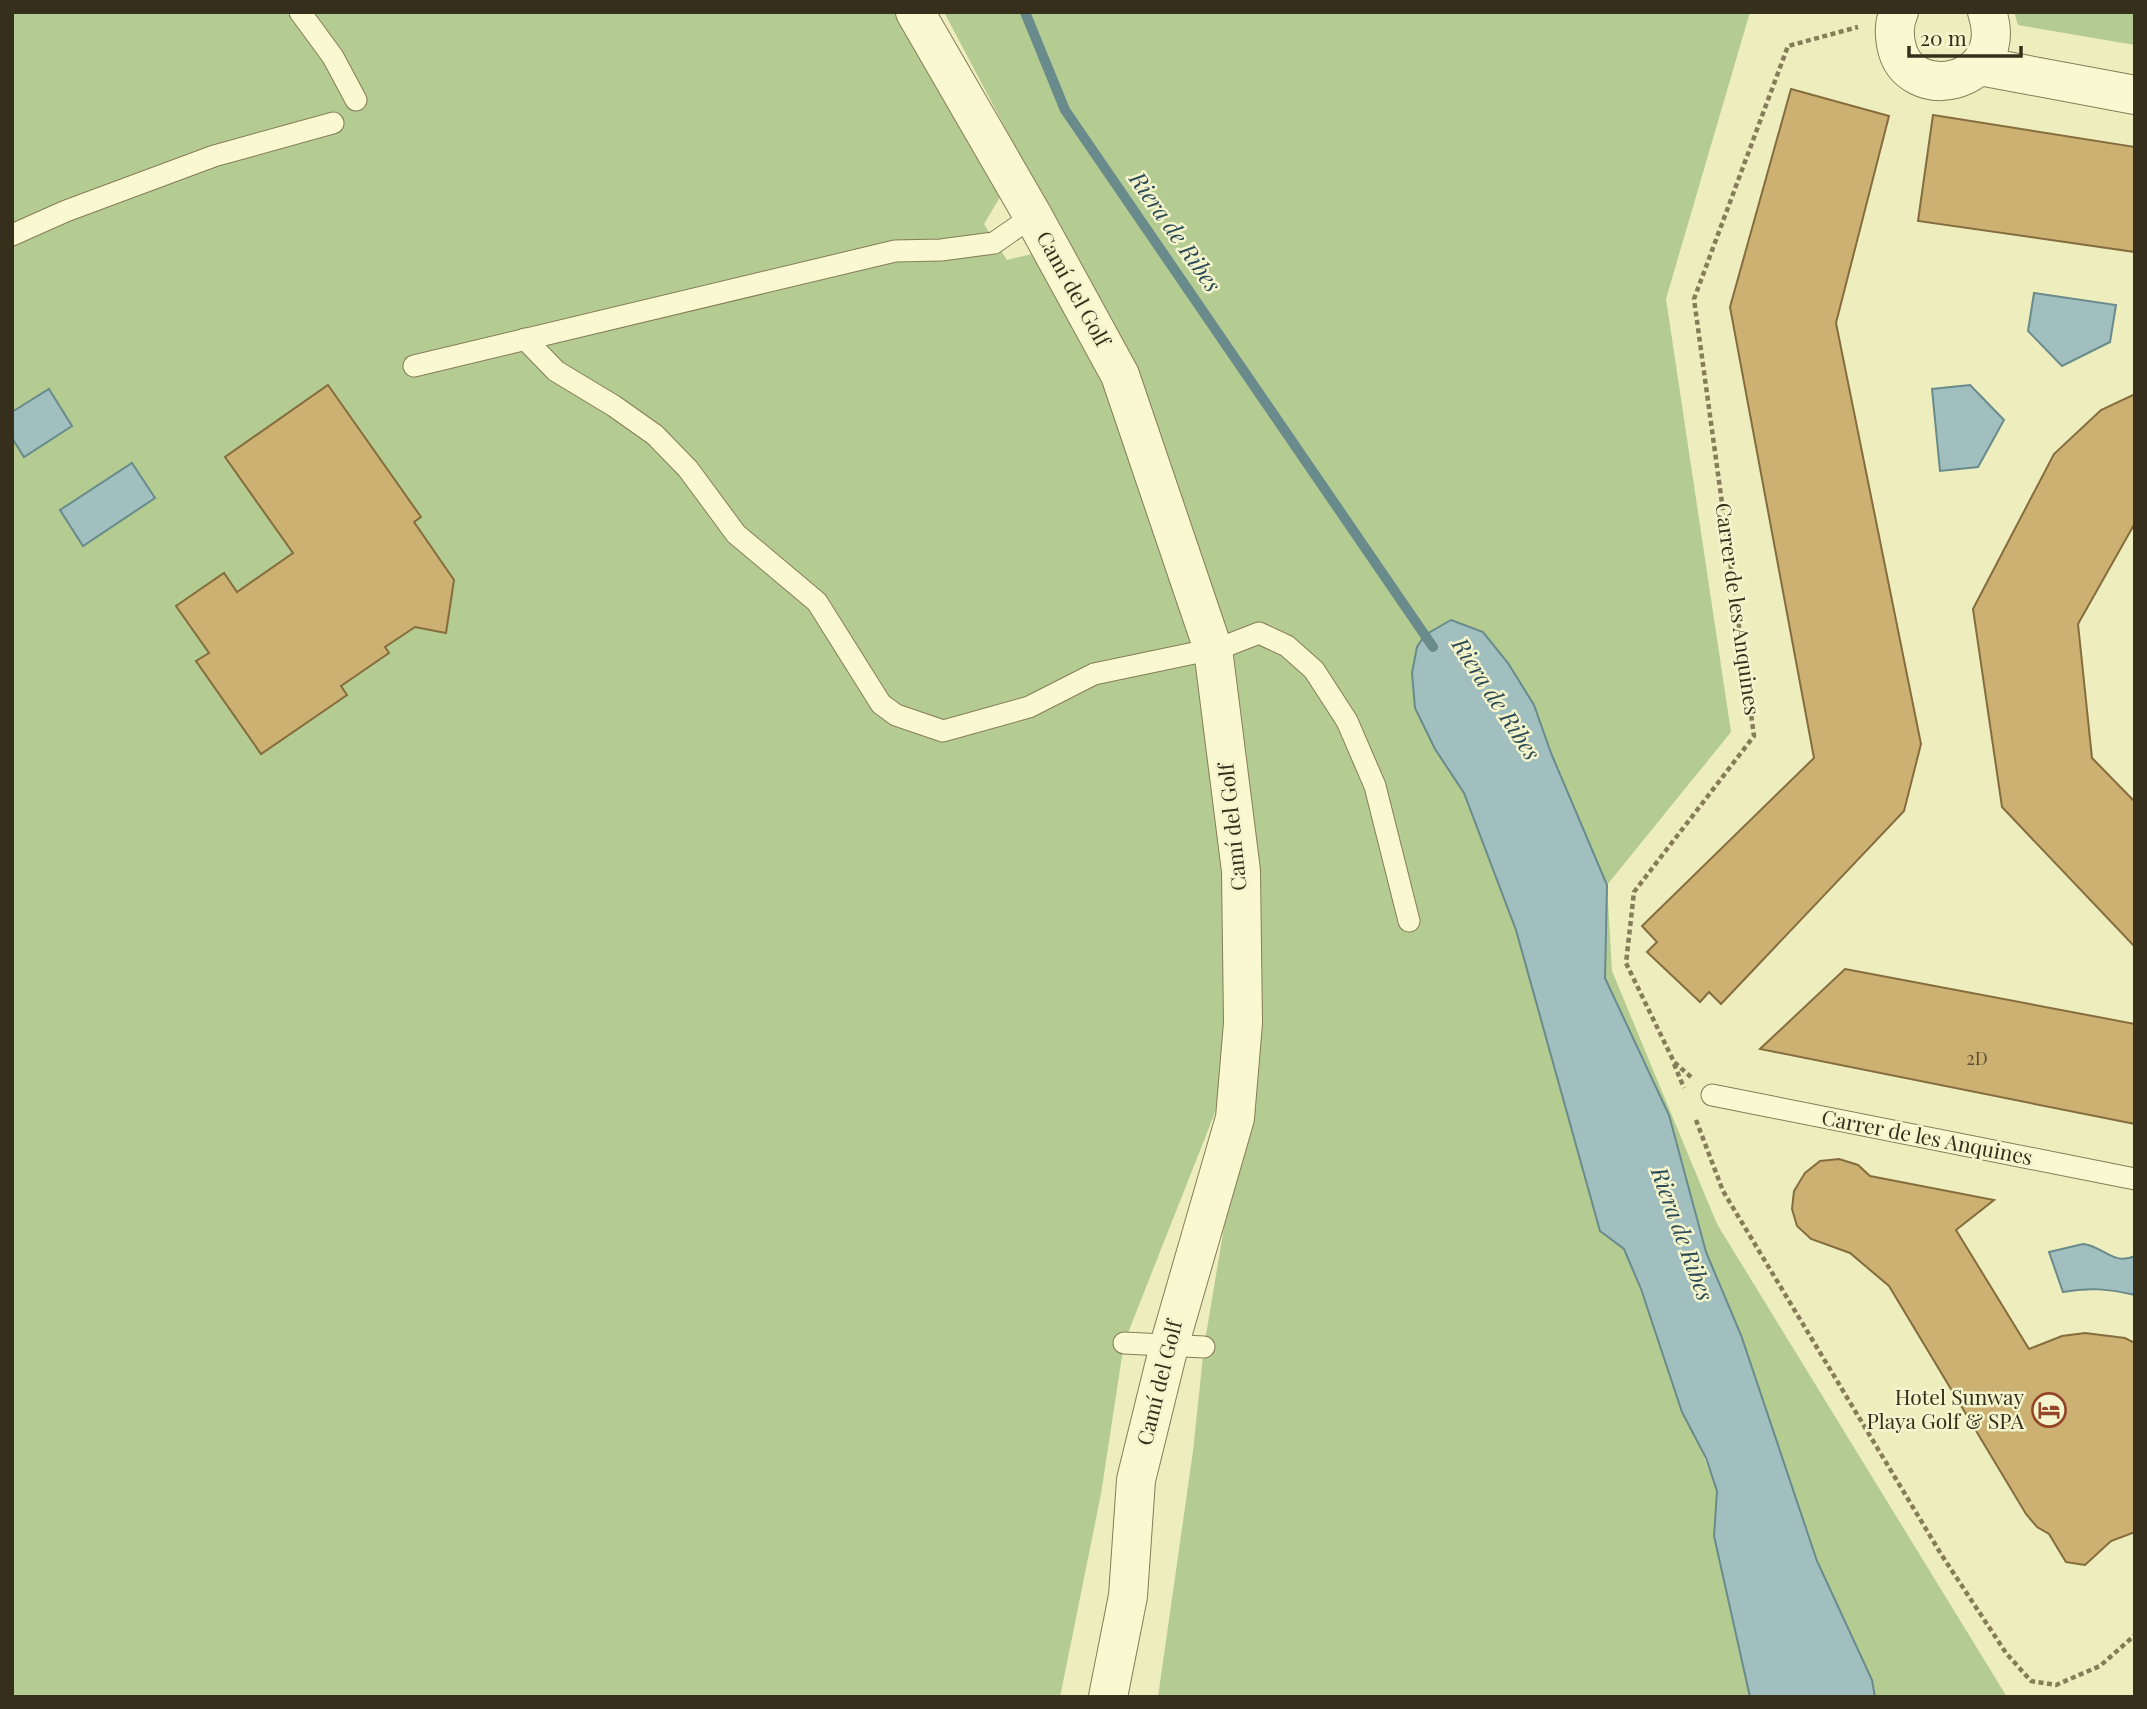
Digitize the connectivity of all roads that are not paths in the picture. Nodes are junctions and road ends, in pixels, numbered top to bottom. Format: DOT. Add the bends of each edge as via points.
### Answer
graph roads {
  1 [pos="300,12"];
  2 [pos="915,12"];
  3 [pos="1987,12"];
  4 [pos="1898,15"];
  5 [pos="1980,66"];
  6 [pos="2135,94"];
  7 [pos="356,100"];
  8 [pos="333,123"];
  9 [pos="1033,216"];
  10 [pos="12,235"];
  11 [pos="525,339"];
  12 [pos="414,366"];
  13 [pos="1213,649"];
  14 [pos="1409,921"];
  15 [pos="1712,1095"];
  16 [pos="2135,1179"];
  17 [pos="1124,1343"];
  18 [pos="1186,1347"];
  19 [pos="1108,1697"];
  1 -- 7 [label="lane"];
  2 -- 9 [label="street, Camí del Golf"];
  3 -- 5 [label="street" via="1991,41"];
  4 -- 5 [label="street" via="1896,49 1916,74 1947,82"];
  5 -- 6 [label="street"];
  8 -- 10 [label="lane" via="214,156"];
  9 -- 11 [label="lane" via="994,243 895,251"];
  9 -- 13 [label="street, Camí del Golf" via="1120,375"];
  11 -- 12 [label="lane"];
  11 -- 13 [label="lane" via="556,371 655,435 688,469 736,534 817,601 881,704 896,715 943,731 1029,707 1094,674"];
  13 -- 14 [label="lane" via="1259,633 1287,646 1314,670 1347,721 1376,786"];
  13 -- 18 [label="street, Camí del Golf" via="1241,871 1243,1023 1235,1118"];
  15 -- 16 [label="lane, Carrer de les Anquines"];
  17 -- 18 [label="lane"];
  18 -- 19 [label="street, Camí del Golf" via="1136,1480 1128,1597"];
}
